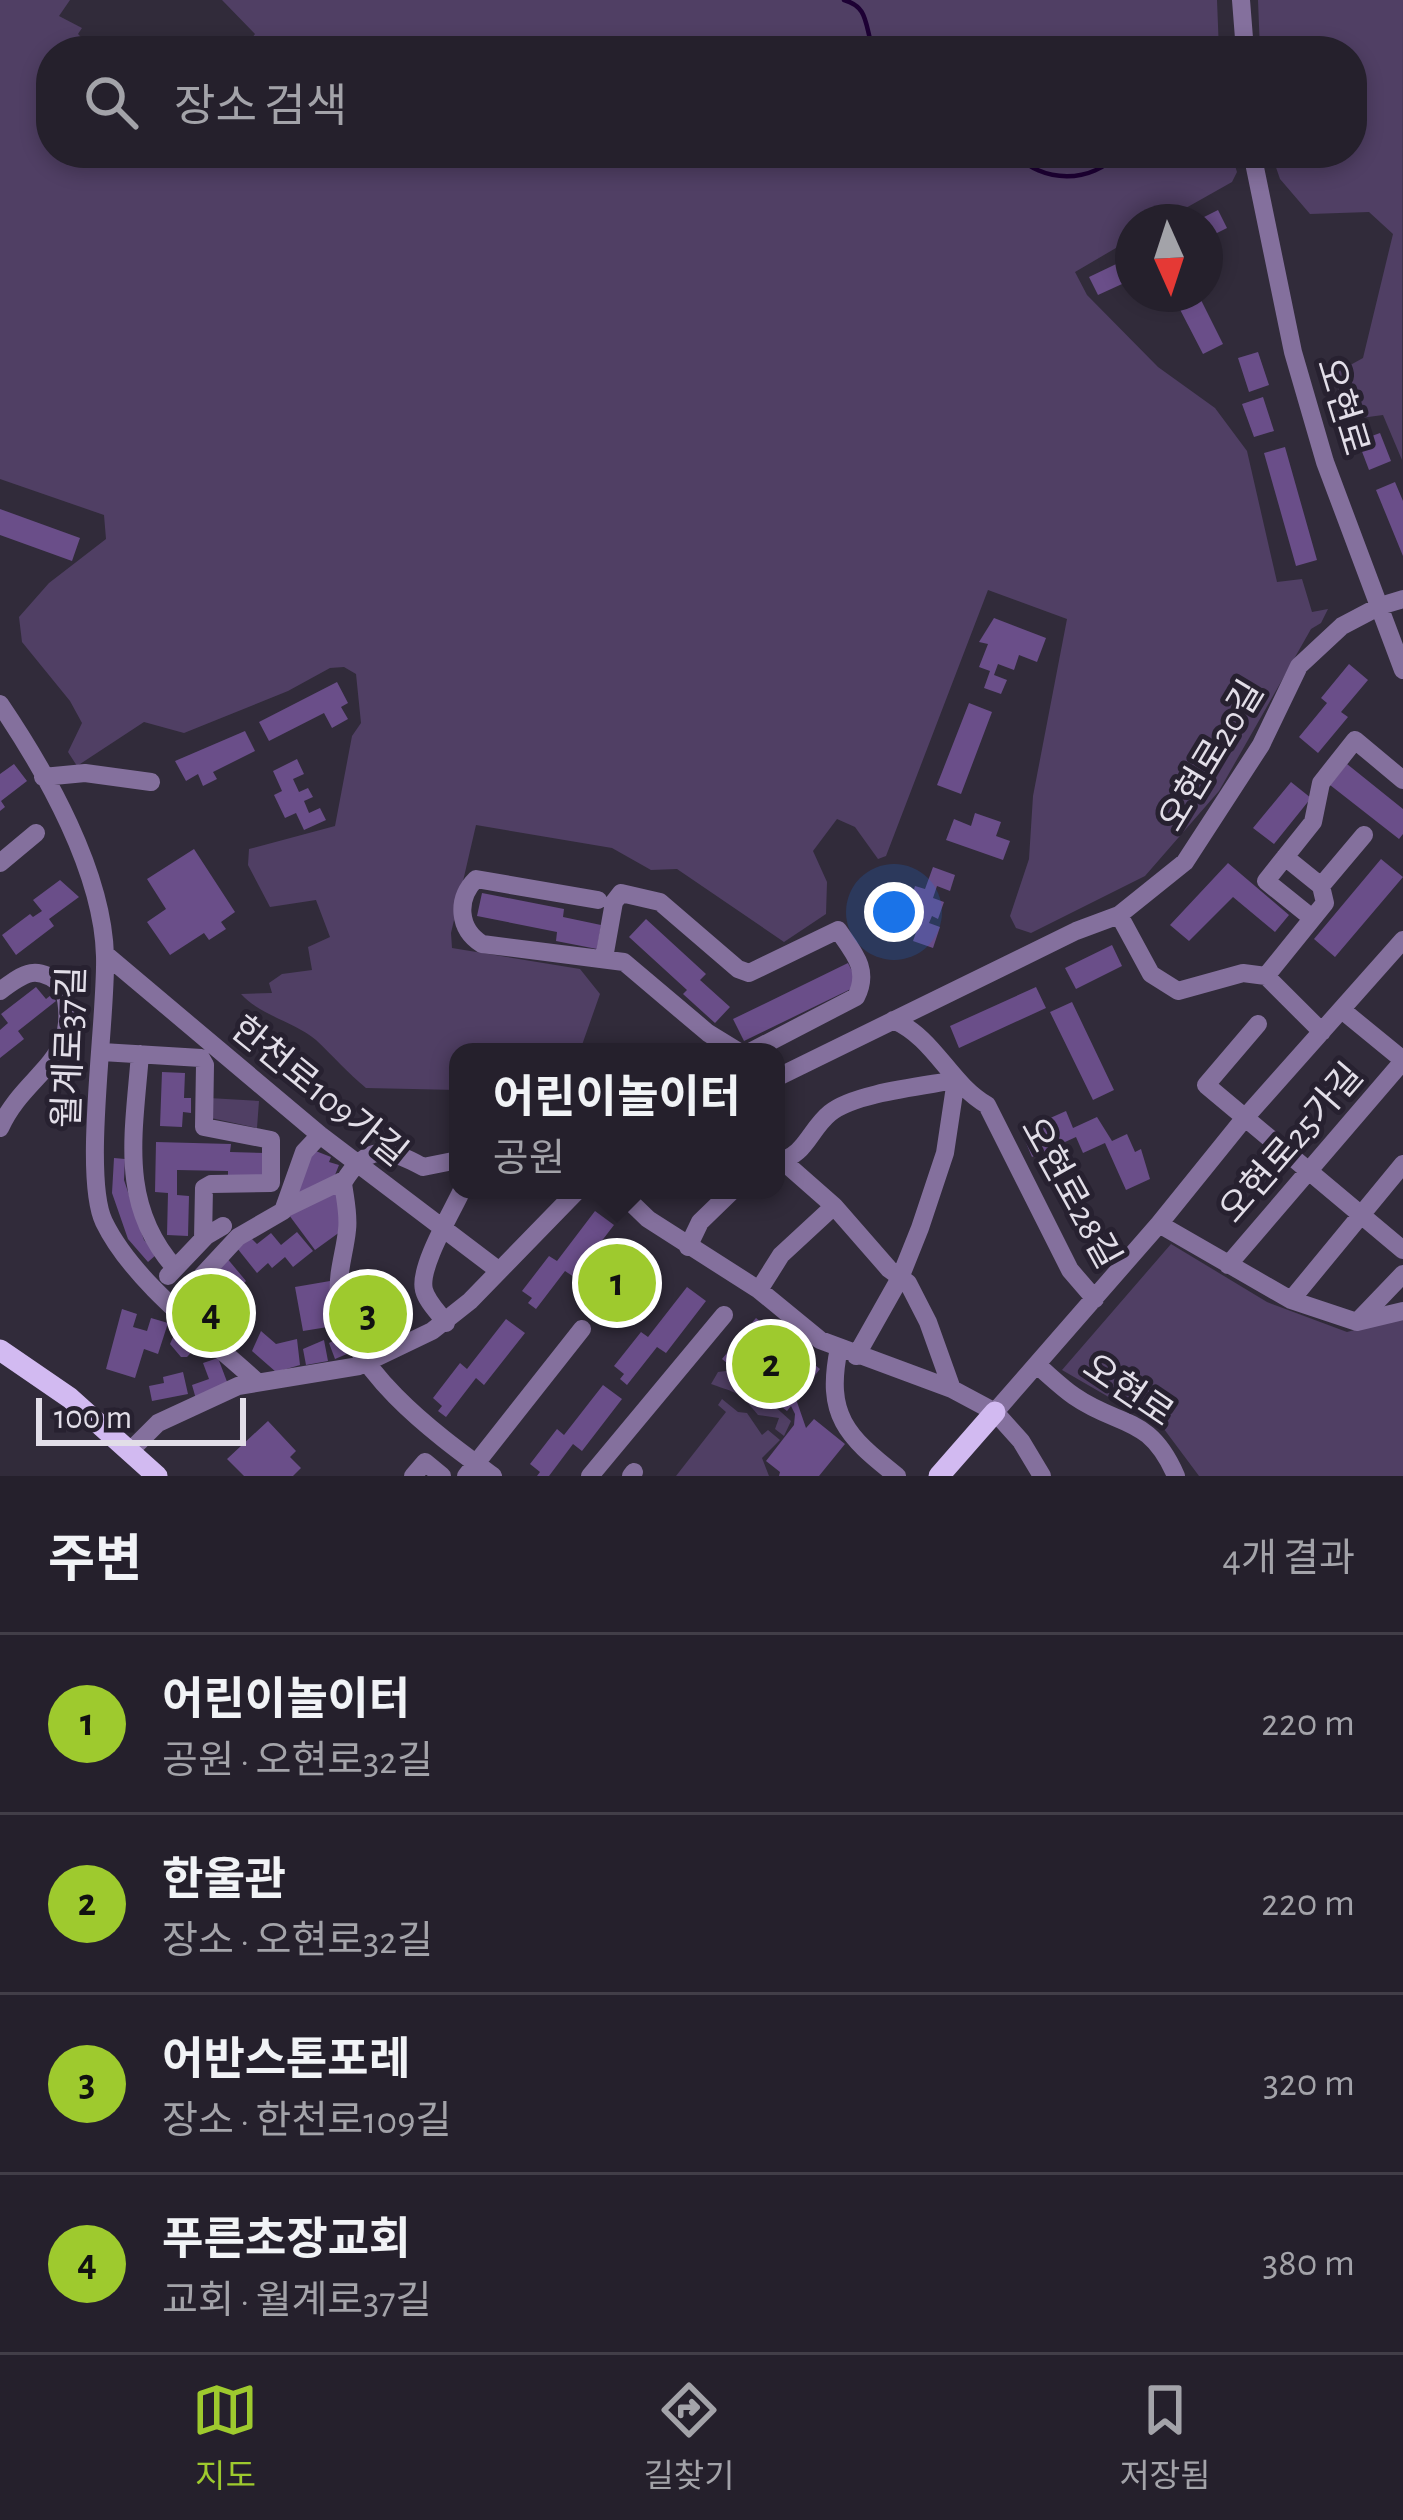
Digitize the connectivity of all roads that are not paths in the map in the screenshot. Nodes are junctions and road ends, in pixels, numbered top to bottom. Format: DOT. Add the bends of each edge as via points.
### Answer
graph roads {
  1 [pos="1241,0"];
  2 [pos="1244,36"];
  3 [pos="1255,168"];
  4 [pos="1403,599"];
  5 [pos="1381,606"];
  6 [pos="1403,670"];
  7 [pos="0,704"];
  8 [pos="43,777"];
  9 [pos="1403,780"];
  10 [pos="151,782"];
  11 [pos="36,833"];
  12 [pos="1364,835"];
  13 [pos="1285,857"];
  14 [pos="0,862"];
  15 [pos="1321,886"];
  16 [pos="598,900"];
  17 [pos="1120,914"];
  18 [pos="1312,918"];
  19 [pos="1403,940"];
  20 [pos="106,954"];
  21 [pos="604,958"];
  22 [pos="1266,976"];
  23 [pos="0,991"];
  24 [pos="1342,1010"];
  25 [pos="892,1020"];
  26 [pos="1258,1024"];
  27 [pos="1322,1032"];
  28 [pos="724,1043"];
  29 [pos="767,1043"];
  30 [pos="102,1052"];
  31 [pos="140,1054"];
  32 [pos="1403,1060"];
  33 [pos="785,1074"];
  34 [pos="956,1080"];
  35 [pos="1243,1120"];
  36 [pos="1,1121"];
  37 [pos="320,1135"];
  38 [pos="785,1155"];
  39 [pos="449,1163"];
  40 [pos="357,1164"];
  41 [pos="1403,1164"];
  42 [pos="785,1165"];
  43 [pos="1307,1172"];
  44 [pos="344,1180"];
  45 [pos="458,1199"];
  46 [pos="569,1199"];
  47 [pos="628,1199"];
  48 [pos="724,1199"];
  49 [pos="833,1206"];
  50 [pos="284,1209"];
  51 [pos="1360,1216"];
  52 [pos="1159,1224"];
  53 [pos="223,1226"];
  54 [pos="445,1230"];
  55 [pos="203,1239"];
  56 [pos="688,1247"];
  57 [pos="1403,1250"];
  58 [pos="1228,1265"];
  59 [pos="176,1268"];
  60 [pos="498,1270"];
  61 [pos="1403,1274"];
  62 [pos="900,1277"];
  63 [pos="157,1288"];
  64 [pos="760,1289"];
  65 [pos="1095,1299"];
  66 [pos="1291,1300"];
  67 [pos="174,1306"];
  68 [pos="1403,1311"];
  69 [pos="724,1315"];
  70 [pos="1357,1322"];
  71 [pos="446,1323"];
  72 [pos="582,1329"];
  73 [pos="0,1350"];
  74 [pos="847,1352"];
  75 [pos="364,1364"];
  76 [pos="1037,1365"];
  77 [pos="256,1381"];
  78 [pos="952,1389"];
  79 [pos="995,1412"];
  80 [pos="130,1451"];
  81 [pos="471,1470"];
  82 [pos="1170,1472"];
  83 [pos="439,1475"];
  84 [pos="157,1476"];
  85 [pos="413,1476"];
  86 [pos="493,1476"];
  87 [pos="590,1476"];
  88 [pos="897,1476"];
  89 [pos="939,1476"];
  90 [pos="1042,1476"];
  1 -- 2 [label="street"];
  3 -- 5 [label="street, 오현로" via="1293,352"];
  4 -- 5 [label="street, 오현로20길"];
  5 -- 6 [label="street, 오현로"];
  5 -- 17 [label="street, 오현로20길" via="1342,626 1299,667 1261,745 1185,862"];
  7 -- 8 [label="street, 월계로37길"];
  8 -- 10 [label="street"];
  8 -- 20 [label="street, 월계로37길" via="75,836"];
  9 -- 13 [label="street" via="1355,740 1322,783 1313,822"];
  11 -- 14 [label="street"];
  12 -- 15 [label="street"];
  13 -- 15 [label="street"];
  13 -- 18 [label="street" via="1266,881"];
  15 -- 18 [label="street" via="1324,903"];
  16 -- 21 [label="street" via="476,879 462,922 482,944"];
  17 -- 22 [label="street" via="1151,974 1178,992 1243,974"];
  17 -- 25 [label="street, 오현로20길"];
  18 -- 22 [label="street"];
  19 -- 24 [label="street, 오현로"];
  20 -- 30 [label="street, 월계로37길"];
  20 -- 37 [label="street, 한천로109가길"];
  21 -- 28 [label="street" via="630,965"];
  21 -- 29 [label="street" via="614,902 625,892 660,902 749,973 838,929 863,969 856,997"];
  22 -- 27 [label="street"];
  23 -- 36 [label="street" via="27,971 42,971 63,986 68,1027 63,1047"];
  24 -- 27 [label="street, 오현로"];
  24 -- 32 [label="street"];
  25 -- 33 [label="street, 오현로20길"];
  25 -- 34 [label="street, 오현로28길" via="914,1030"];
  26 -- 35 [label="street" via="1206,1085"];
  27 -- 35 [label="street, 오현로"];
  30 -- 31 [label="street"];
  30 -- 63 [label="street, 월계로37길" via="98,1207 117,1246"];
  31 -- 55 [label="street" via="201,1058 204,1127 273,1143 271,1183 204,1188"];
  31 -- 59 [label="street" via="134,1183 150,1235"];
  32 -- 43 [label="street, 오현로25가길"];
  34 -- 38 [label="street" via="848,1103"];
  34 -- 62 [label="street" via="945,1153"];
  34 -- 65 [label="street, 오현로28길" via="987,1105 1070,1270"];
  35 -- 43 [label="street"];
  35 -- 52 [label="street, 오현로"];
  37 -- 40 [label="street, 한천로109가길"];
  37 -- 50 [label="street" via="304,1151"];
  39 -- 40 [label="street" via="423,1167 388,1151"];
  40 -- 44 [label="street"];
  40 -- 54 [label="street, 한천로109가길"];
  41 -- 51 [label="street"];
  42 -- 49 [label="street"];
  43 -- 51 [label="street"];
  43 -- 58 [label="street, 오현로25가길"];
  44 -- 50 [label="street"];
  44 -- 75 [label="street" via="340,1301"];
  45 -- 54 [label="street"];
  46 -- 60 [label="street"];
  47 -- 56 [label="street"];
  48 -- 56 [label="street"];
  49 -- 62 [label="street"];
  49 -- 64 [label="street" via="781,1256"];
  50 -- 67 [label="street" via="238,1237"];
  51 -- 57 [label="street"];
  51 -- 66 [label="street"];
  52 -- 58 [label="street"];
  52 -- 65 [label="street, 오현로"];
  53 -- 55 [label="street"];
  54 -- 60 [label="street, 한천로109가길"];
  54 -- 71 [label="street" via="423,1282"];
  55 -- 59 [label="street"];
  56 -- 64 [label="street"];
  58 -- 66 [label="street"];
  59 -- 63 [label="street"];
  60 -- 71 [label="street"];
  61 -- 70 [label="street"];
  62 -- 74 [label="street"];
  62 -- 78 [label="street" via="928,1322"];
  63 -- 67 [label="street, 월계로37길"];
  64 -- 74 [label="street" via="820,1340"];
  65 -- 76 [label="street, 오현로"];
  66 -- 70 [label="street"];
  67 -- 77 [label="street, 월계로37길"];
  68 -- 70 [label="street"];
  69 -- 87 [label="street"];
  71 -- 75 [label="street"];
  72 -- 81 [label="street"];
  73 -- 80 [label="main road"];
  74 -- 78 [label="street"];
  74 -- 88 [label="street" via="832,1382 837,1412 847,1433"];
  75 -- 77 [label="street"];
  75 -- 81 [label="street"];
  76 -- 79 [label="street, 오현로"];
  76 -- 82 [label="street, 오현로" via="1075,1397 1162,1446"];
  77 -- 80 [label="street" via="158,1423"];
  78 -- 79 [label="street"];
  79 -- 89 [label="main road, 오현로"];
  79 -- 90 [label="street"];
  80 -- 84 [label="main road"];
  81 -- 86 [label="street"];
  83 -- 85 [label="street" via="425,1462"];
}
